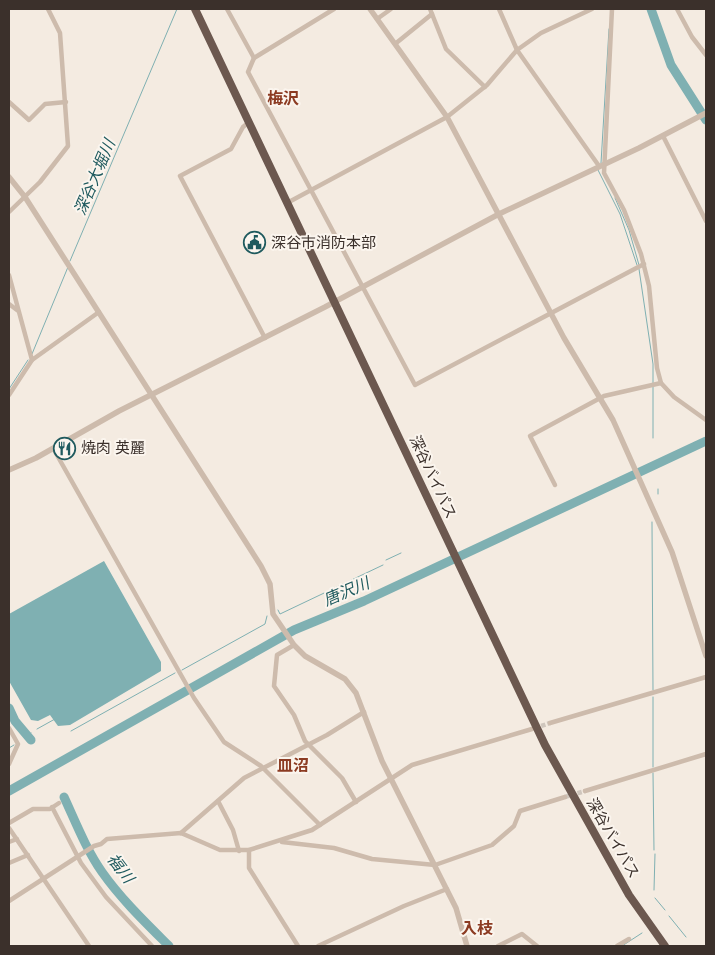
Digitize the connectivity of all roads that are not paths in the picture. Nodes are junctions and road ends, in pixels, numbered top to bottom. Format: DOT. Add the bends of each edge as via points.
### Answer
graph roads {
  1 [pos="48,9"];
  2 [pos="195,9"];
  3 [pos="227,9"];
  4 [pos="334,9"];
  5 [pos="370,9"];
  6 [pos="391,9"];
  7 [pos="430,9"];
  8 [pos="499,9"];
  9 [pos="592,9"];
  10 [pos="612,9"];
  11 [pos="677,9"];
  12 [pos="432,14"];
  13 [pos="377,19"];
  14 [pos="395,44"];
  15 [pos="517,50"];
  16 [pos="706,55"];
  17 [pos="254,58"];
  18 [pos="485,87"];
  19 [pos="9,102"];
  20 [pos="66,102"];
  21 [pos="706,113"];
  22 [pos="447,117"];
  23 [pos="249,122"];
  24 [pos="664,136"];
  25 [pos="602,165"];
  26 [pos="9,177"];
  27 [pos="312,190"];
  28 [pos="25,198"];
  29 [pos="287,203"];
  30 [pos="9,212"];
  31 [pos="499,214"];
  32 [pos="706,221"];
  33 [pos="644,264"];
  34 [pos="9,275"];
  35 [pos="364,286"];
  36 [pos="335,301"];
  37 [pos="9,304"];
  38 [pos="17,310"];
  39 [pos="99,312"];
  40 [pos="551,314"];
  41 [pos="265,338"];
  42 [pos="32,360"];
  43 [pos="661,383"];
  44 [pos="151,394"];
  45 [pos="9,395"];
  46 [pos="600,398"];
  47 [pos="706,420"];
  48 [pos="53,448"];
  49 [pos="9,470"];
  50 [pos="555,485"];
  51 [pos="293,644"];
  52 [pos="706,656"];
  53 [pos="706,677"];
  54 [pos="364,712"];
  55 [pos="550,723"];
  56 [pos="9,728"];
  57 [pos="532,729"];
  58 [pos="308,745"];
  59 [pos="706,754"];
  60 [pos="9,764"];
  61 [pos="263,768"];
  62 [pos="392,777"];
  63 [pos="585,791"];
  64 [pos="565,796"];
  65 [pos="218,801"];
  66 [pos="356,802"];
  67 [pos="60,803"];
  68 [pos="52,807"];
  69 [pos="9,823"];
  70 [pos="320,825"];
  71 [pos="9,828"];
  72 [pos="181,833"];
  73 [pos="17,839"];
  74 [pos="9,842"];
  75 [pos="278,842"];
  76 [pos="249,850"];
  77 [pos="239,851"];
  78 [pos="28,855"];
  79 [pos="79,856"];
  80 [pos="9,863"];
  81 [pos="435,865"];
  82 [pos="45,879"];
  83 [pos="447,889"];
  84 [pos="9,899"];
  85 [pos="629,939"];
  86 [pos="89,946"];
  87 [pos="152,946"];
  88 [pos="298,946"];
  89 [pos="318,946"];
  90 [pos="467,946"];
  91 [pos="498,946"];
  92 [pos="537,946"];
  93 [pos="617,946"];
  94 [pos="665,946"];
  1 -- 20 [label="street" via="60,33"];
  2 -- 23 [label="highway, 深谷バイパス"];
  3 -- 17 [label="street"];
  4 -- 17 [label="street"];
  5 -- 13 [label="street"];
  6 -- 13 [label="street"];
  7 -- 12 [label="street"];
  8 -- 15 [label="street"];
  9 -- 15 [label="street" via="541,33"];
  10 -- 25 [label="street"];
  11 -- 16 [label="street"];
  12 -- 14 [label="street"];
  12 -- 18 [label="street" via="446,49"];
  13 -- 14 [label="street"];
  14 -- 22 [label="street"];
  15 -- 18 [label="street"];
  15 -- 25 [label="street"];
  17 -- 27 [label="street" via="248,72"];
  18 -- 22 [label="street"];
  19 -- 20 [label="street" via="29,120 45,104"];
  20 -- 28 [label="street" via="68,146"];
  21 -- 24 [label="street"];
  22 -- 27 [label="street"];
  22 -- 31 [label="street"];
  23 -- 29 [label="highway, 深谷バイパス"];
  23 -- 41 [label="street" via="231,149 180,176"];
  24 -- 25 [label="street"];
  24 -- 32 [label="street"];
  25 -- 31 [label="street"];
  25 -- 33 [label="street" via="636,238"];
  26 -- 28 [label="street"];
  27 -- 29 [label="street"];
  27 -- 35 [label="street"];
  28 -- 30 [label="street"];
  28 -- 39 [label="street"];
  29 -- 36 [label="highway, 深谷バイパス"];
  31 -- 35 [label="street"];
  31 -- 40 [label="street"];
  33 -- 40 [label="street"];
  33 -- 43 [label="street"];
  34 -- 38 [label="street"];
  35 -- 36 [label="street"];
  35 -- 40 [label="street" via="415,385"];
  36 -- 41 [label="street"];
  36 -- 94 [label="highway, 深谷バイパス" via="545,745 629,895"];
  37 -- 38 [label="street"];
  38 -- 42 [label="street"];
  39 -- 42 [label="street"];
  39 -- 44 [label="street"];
  40 -- 46 [label="street"];
  41 -- 44 [label="street"];
  42 -- 45 [label="street"];
  43 -- 46 [label="street"];
  43 -- 47 [label="street" via="671,395"];
  44 -- 48 [label="street"];
  44 -- 51 [label="street" via="267,576 272,609"];
  46 -- 50 [label="street" via="530,436"];
  46 -- 52 [label="street" via="675,558"];
  48 -- 49 [label="street"];
  48 -- 61 [label="street" via="194,698 224,742"];
  51 -- 54 [label="street" via="305,656 349,682"];
  51 -- 58 [label="street" via="277,655 274,683"];
  53 -- 55 [label="street"];
  54 -- 58 [label="street"];
  54 -- 62 [label="street" via="382,761"];
  56 -- 60 [label="street" via="18,744"];
  57 -- 62 [label="street" via="412,765"];
  58 -- 61 [label="street"];
  58 -- 66 [label="street" via="342,778"];
  59 -- 63 [label="street"];
  61 -- 65 [label="street" via="244,778"];
  61 -- 70 [label="street"];
  62 -- 66 [label="street"];
  62 -- 81 [label="street"];
  64 -- 81 [label="street" via="520,811 514,826 492,845"];
  65 -- 72 [label="street"];
  65 -- 77 [label="street" via="233,830"];
  66 -- 70 [label="street"];
  67 -- 68 [label="street"];
  68 -- 69 [label="street" via="33,809"];
  68 -- 79 [label="street"];
  70 -- 75 [label="street"];
  71 -- 73 [label="street"];
  72 -- 77 [label="street" via="220,850"];
  72 -- 79 [label="street" via="107,839"];
  73 -- 74 [label="street"];
  73 -- 78 [label="street"];
  75 -- 76 [label="street"];
  75 -- 81 [label="street" via="334,848 372,859"];
  76 -- 77 [label="street"];
  76 -- 88 [label="street" via="250,868"];
  78 -- 80 [label="street"];
  78 -- 82 [label="street"];
  79 -- 82 [label="street"];
  79 -- 87 [label="street" via="106,897"];
  81 -- 83 [label="street"];
  82 -- 84 [label="street"];
  82 -- 86 [label="street"];
  83 -- 89 [label="street"];
  83 -- 90 [label="street"];
  85 -- 93 [label="street"];
  91 -- 92 [label="street" via="522,934"];
}
